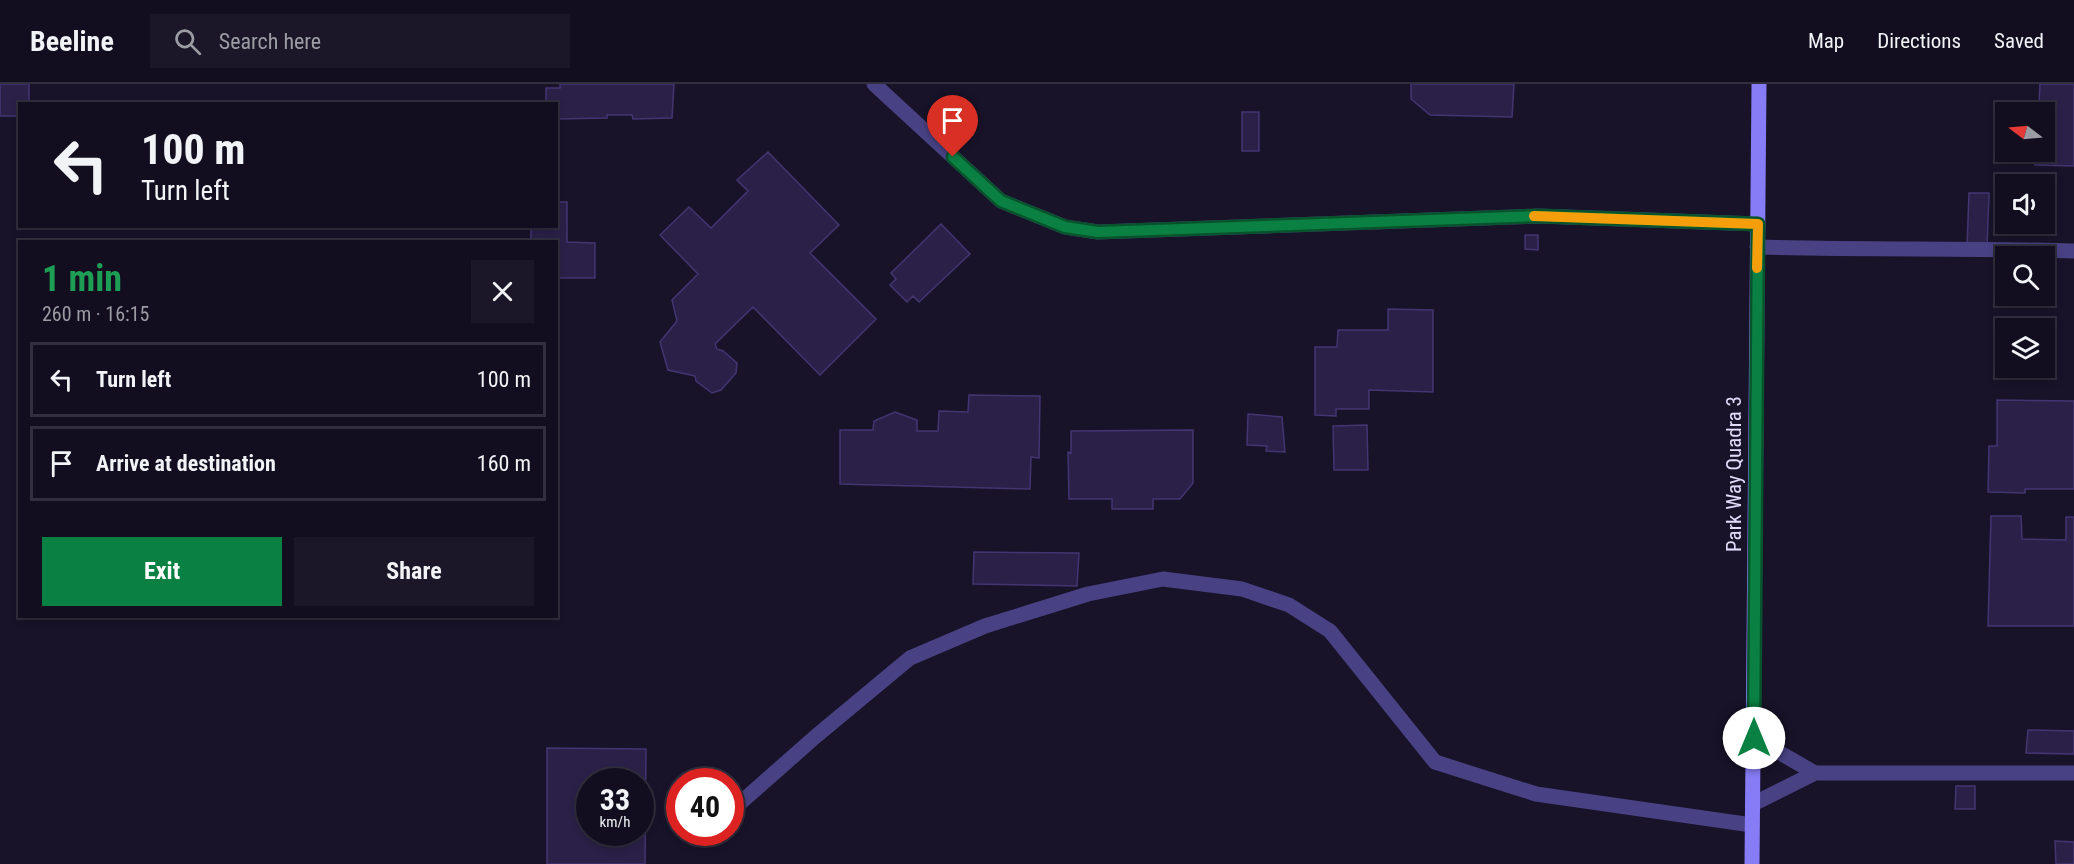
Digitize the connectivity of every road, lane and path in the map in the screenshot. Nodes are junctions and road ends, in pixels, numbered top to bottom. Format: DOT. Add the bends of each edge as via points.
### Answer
graph roads {
  1 [pos="874,84"];
  2 [pos="1759,84"];
  3 [pos="1758,224"];
  4 [pos="1757,247"];
  5 [pos="2074,251"];
  6 [pos="1754,738"];
  7 [pos="1815,772"];
  8 [pos="2074,773"];
  9 [pos="744,800"];
  10 [pos="1753,804"];
  11 [pos="1752,825"];
  12 [pos="1752,864"];
  1 -- 3 [label="street" via="1001,201 1065,227 1098,232 1539,216"];
  2 -- 3 [label="street, Park Way Quadra 3"];
  3 -- 4 [label="street, Park Way Quadra 3"];
  4 -- 5 [label="street"];
  4 -- 6 [label="street, Park Way Quadra 3"];
  6 -- 7 [label="street"];
  6 -- 10 [label="street, Park Way Quadra 3"];
  7 -- 8 [label="street"];
  7 -- 10 [label="street"];
  9 -- 11 [label="street" via="910,658 985,626 1078,597 1163,579 1242,589 1289,605 1330,631 1435,762 1536,794"];
  10 -- 11 [label="street, Park Way Quadra 3"];
  11 -- 12 [label="street, Park Way Quadra 3"];
}
